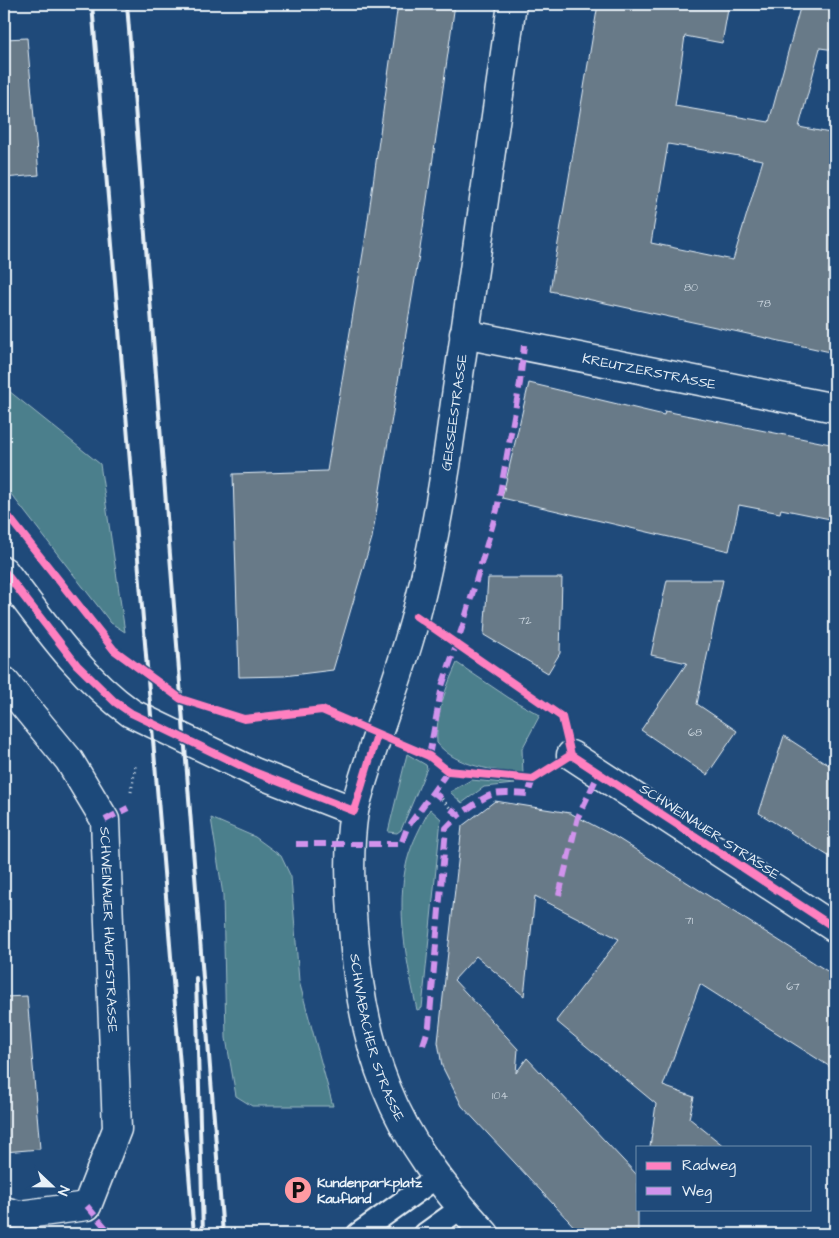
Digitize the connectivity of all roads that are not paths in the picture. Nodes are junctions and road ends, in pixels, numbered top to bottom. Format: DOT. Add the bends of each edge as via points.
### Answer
graph roads {
  1 [pos="512,4"];
  2 [pos="464,334"];
  3 [pos="835,408"];
  4 [pos="4,571"];
  5 [pos="4,681"];
  6 [pos="571,755"];
  7 [pos="354,812"];
  8 [pos="835,928"];
  9 [pos="437,1177"];
  10 [pos="461,1208"];
  11 [pos="4,1211"];
  12 [pos="358,1234"];
  13 [pos="425,1234"];
  14 [pos="485,1234"];
  1 -- 2 [label="street, GEISSEESTRASSE"];
  2 -- 3 [label="street, KREUTZERSTRASSE"];
  2 -- 7 [label="street, GEISSEESTRASSE" via="446,466 418,606"];
  4 -- 7 [label="street" via="78,665 115,702 131,713 254,772"];
  5 -- 11 [label="street, SCHWEINAUER HAUPTSTRASSE" via="69,760 105,820 117,1128 87,1206 19,1215"];
  6 -- 8 [label="street, SCHWEINAUER STRASSE"];
  7 -- 9 [label="street, SCHWABACHER STRASSE" via="349,844 350,882 355,952 366,1017 385,1086 406,1130"];
  9 -- 10 [label="street, SCHWABACHER STRASSE"];
  9 -- 12 [label="lane"];
  10 -- 13 [label="lane"];
  10 -- 14 [label="street, SCHWABACHER STRASSE"];
}
